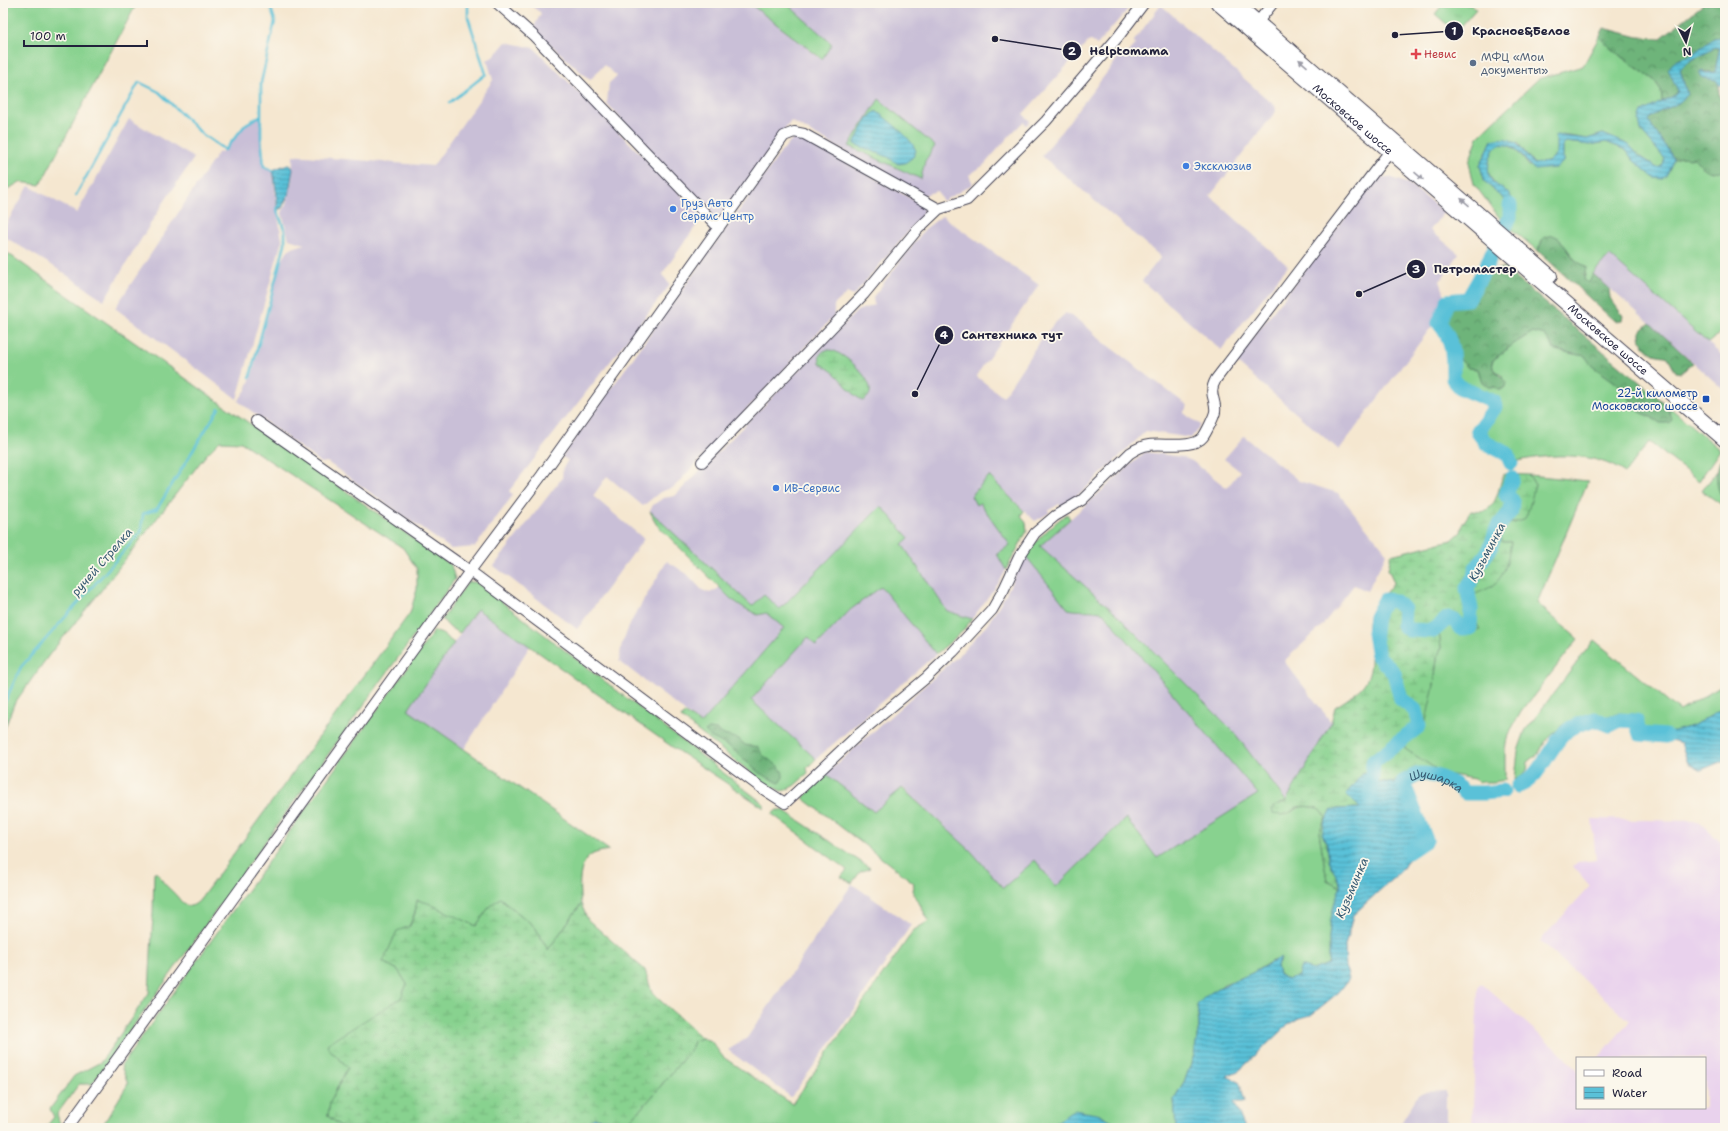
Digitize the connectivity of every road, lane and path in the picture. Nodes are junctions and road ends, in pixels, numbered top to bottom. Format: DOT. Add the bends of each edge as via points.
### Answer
graph roads {
  1 [pos="496,3"];
  2 [pos="1144,3"];
  3 [pos="1218,3"];
  4 [pos="1234,3"];
  5 [pos="1273,3"];
  6 [pos="1254,27"];
  7 [pos="1390,151"];
  8 [pos="939,209"];
  9 [pos="719,228"];
  10 [pos="1491,232"];
  11 [pos="1513,251"];
  12 [pos="256,421"];
  13 [pos="1725,428"];
  14 [pos="1725,440"];
  15 [pos="702,462"];
  16 [pos="470,571"];
  17 [pos="67,1128"];
  1 -- 9 [label="street" via="534,36"];
  2 -- 8 [label="street" via="1046,121 967,200"];
  3 -- 6 [label="highway, Московское шоссе"];
  4 -- 6 [label="highway, Московское шоссе"];
  5 -- 6 [label="street"];
  6 -- 7 [label="highway, Московское шоссе"];
  10 -- 6 [label="highway, Московское шоссе, one-way"];
  7 -- 10 [label="highway, Московское шоссе, one-way"];
  7 -- 16 [label="street" via="1216,380 1212,387 1215,412 1202,438 1186,444 1149,444 1138,447 1082,500 1044,524 1026,544 992,610 968,637 926,678 860,733 785,803"];
  8 -- 9 [label="street" via="804,134 794,132 784,136"];
  8 -- 15 [label="street" via="864,294"];
  9 -- 16 [label="street"];
  10 -- 11 [label="highway"];
  11 -- 13 [label="highway, Московское шоссе"];
  11 -- 14 [label="highway, Московское шоссе"];
  12 -- 16 [label="street"];
  16 -- 17 [label="street"];
}
